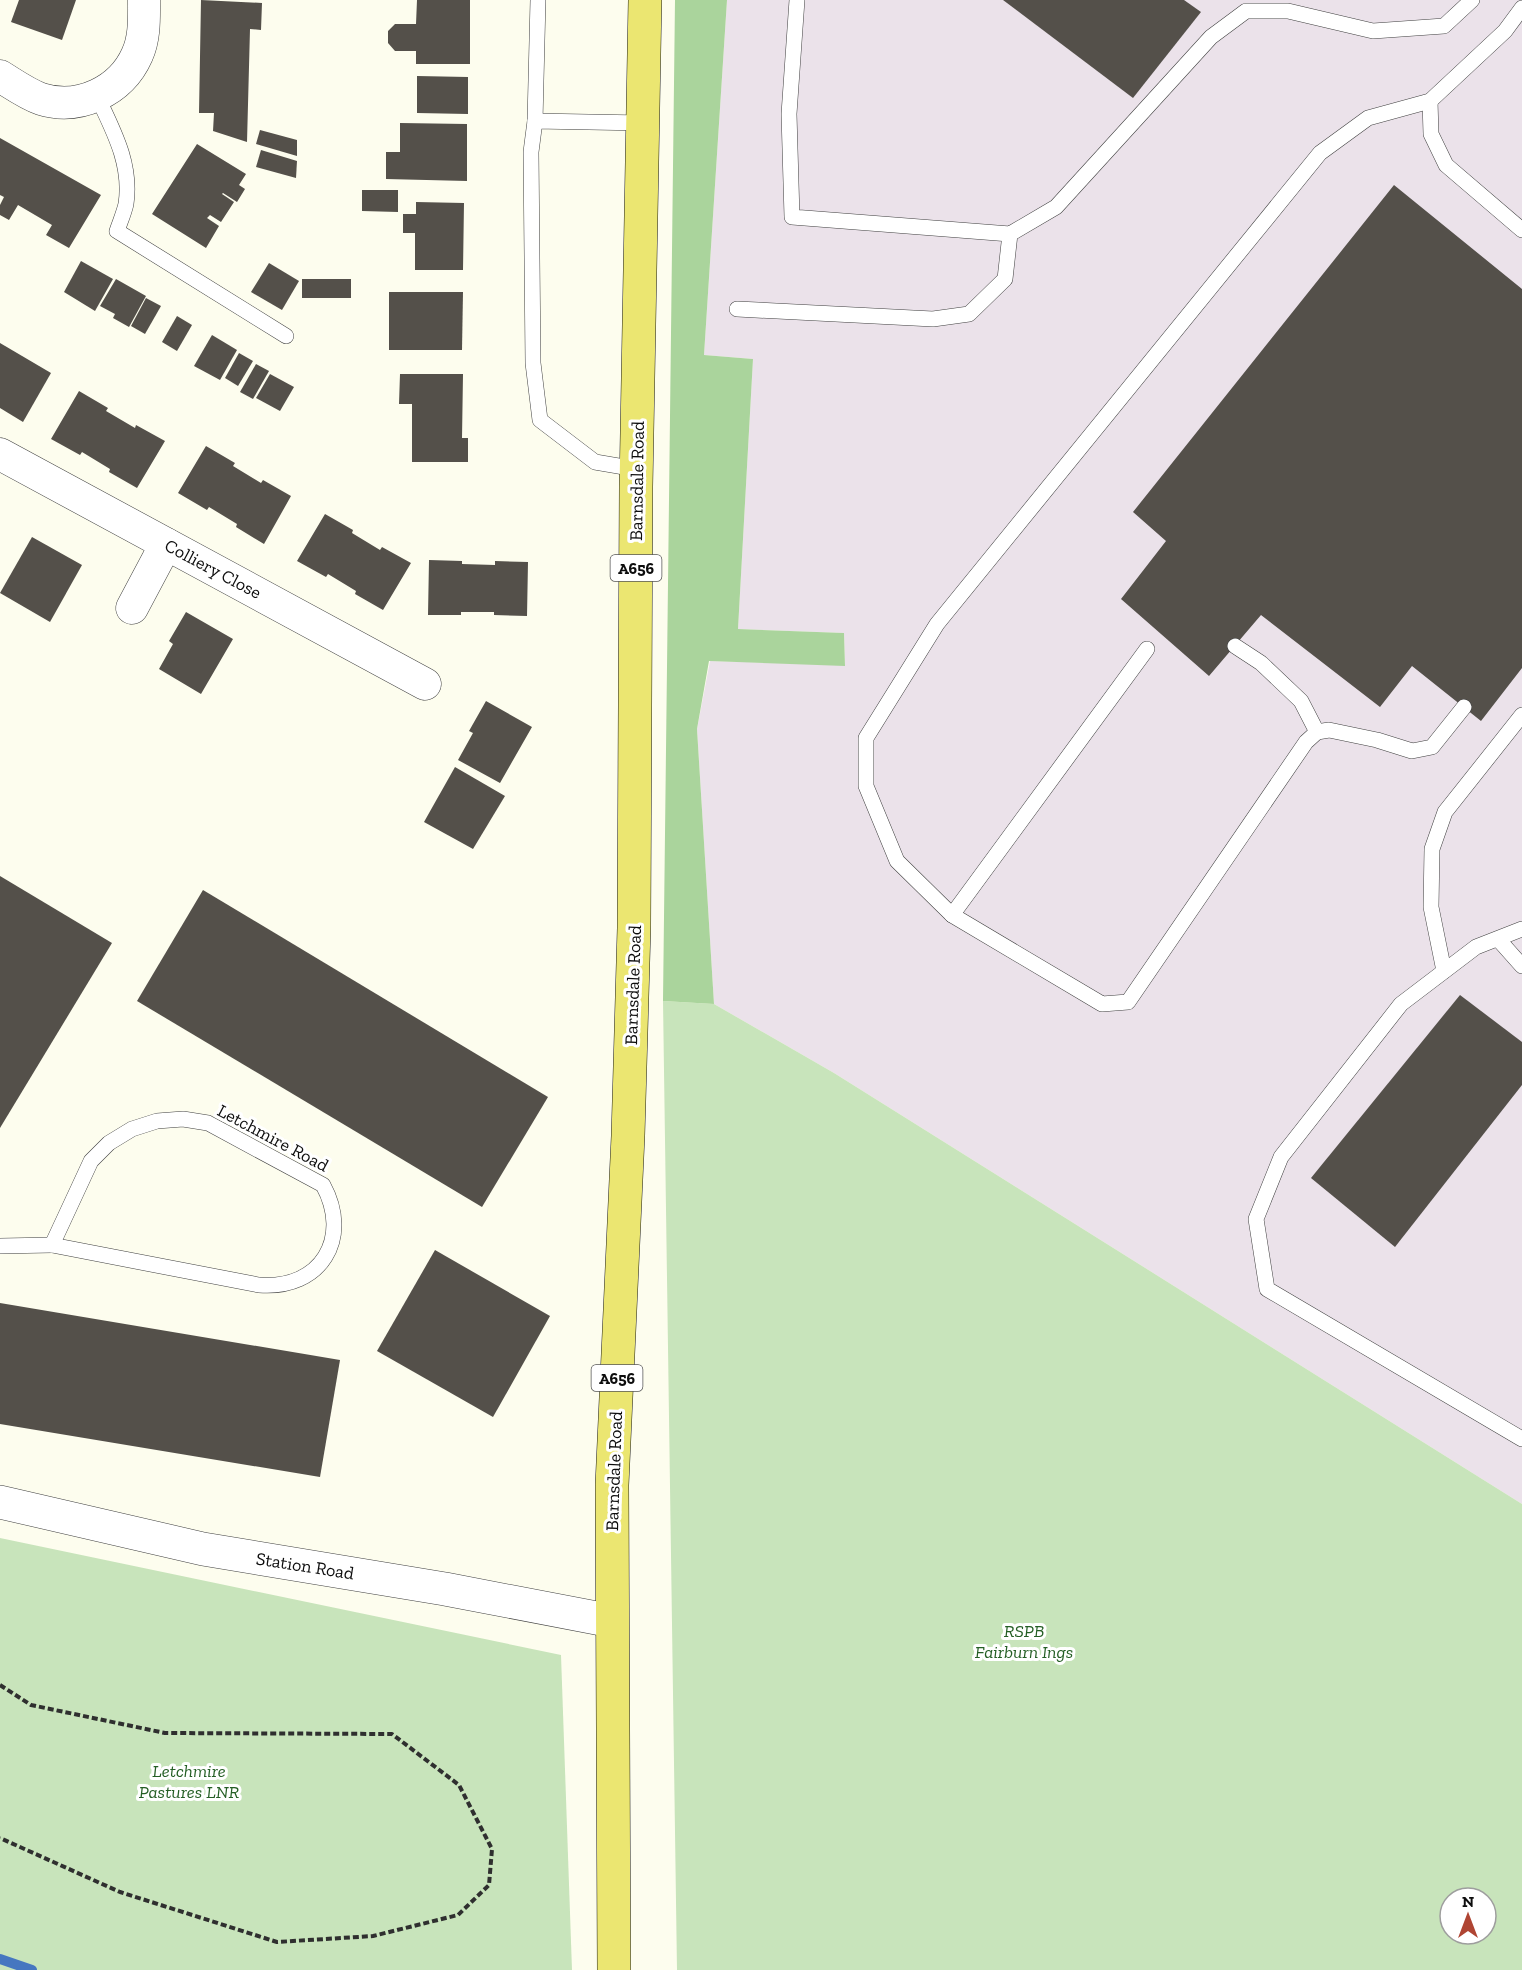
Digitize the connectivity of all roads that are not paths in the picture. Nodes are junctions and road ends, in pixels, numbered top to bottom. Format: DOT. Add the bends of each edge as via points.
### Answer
graph roads {
  1 [pos="144,0"];
  2 [pos="538,0"];
  3 [pos="645,0"];
  4 [pos="796,0"];
  5 [pos="1472,0"];
  6 [pos="1522,8"];
  7 [pos="0,76"];
  8 [pos="97,96"];
  9 [pos="1430,101"];
  10 [pos="535,121"];
  11 [pos="643,123"];
  12 [pos="1522,230"];
  13 [pos="1010,234"];
  14 [pos="737,309"];
  15 [pos="286,336"];
  16 [pos="0,454"];
  17 [pos="636,469"];
  18 [pos="166,544"];
  19 [pos="132,608"];
  20 [pos="1235,646"];
  21 [pos="1147,649"];
  22 [pos="425,684"];
  23 [pos="1464,707"];
  24 [pos="1522,715"];
  25 [pos="1317,732"];
  26 [pos="952,915"];
  27 [pos="1522,929"];
  28 [pos="1498,939"];
  29 [pos="1522,966"];
  30 [pos="1444,971"];
  31 [pos="52,1245"];
  32 [pos="0,1246"];
  33 [pos="1522,1439"];
  34 [pos="0,1502"];
  35 [pos="612,1621"];
  36 [pos="614,1970"];
  1 -- 8 [label="street" via="138,54 128,71"];
  2 -- 10 [label="lane"];
  3 -- 11 [label="main road, Barnsdale Road / A656"];
  4 -- 13 [label="lane" via="789,114 792,217"];
  5 -- 13 [label="lane" via="1444,27 1373,31 1288,11 1246,11 1211,37 1056,207"];
  6 -- 9 [label="lane" via="1505,31"];
  7 -- 8 [label="street" via="39,98 58,103"];
  8 -- 15 [label="lane" via="121,147 127,175 126,204 117,231"];
  9 -- 12 [label="lane" via="1431,134 1446,165"];
  9 -- 26 [label="lane" via="1368,118 1320,153 938,624 866,738 866,786 897,861"];
  10 -- 11 [label="lane"];
  10 -- 17 [label="lane" via="531,152 531,274 533,363 540,420 595,462"];
  11 -- 17 [label="main road, Barnsdale Road / A656"];
  13 -- 14 [label="lane" via="1005,279 969,314 933,319"];
  16 -- 18 [label="street, Colliery Close"];
  17 -- 35 [label="main road, Barnsdale Road / A656" via="634,928 612,1485"];
  18 -- 19 [label="street"];
  18 -- 22 [label="street, Colliery Close"];
  20 -- 25 [label="lane" via="1301,701"];
  21 -- 26 [label="lane"];
  23 -- 25 [label="lane" via="1432,747 1412,751 1329,730"];
  24 -- 30 [label="lane" via="1445,812 1432,849 1431,907"];
  25 -- 26 [label="lane" via="1306,742 1128,1002 1102,1004"];
  27 -- 28 [label="lane"];
  28 -- 29 [label="lane"];
  28 -- 30 [label="lane" via="1476,947"];
  30 -- 33 [label="lane" via="1401,1004 1281,1157 1256,1219 1268,1288"];
  31 -- 31 [label="lane, Letchmire Road" via="91,1161 109,1143 132,1129 157,1121 183,1119 208,1123 323,1185 335,1214 332,1243 316,1269 290,1284 274,1286"];
  31 -- 32 [label="lane, Letchmire Road"];
  34 -- 35 [label="street, Station Road" via="203,1549"];
  35 -- 36 [label="main road, Barnsdale Road / A656"];
}
